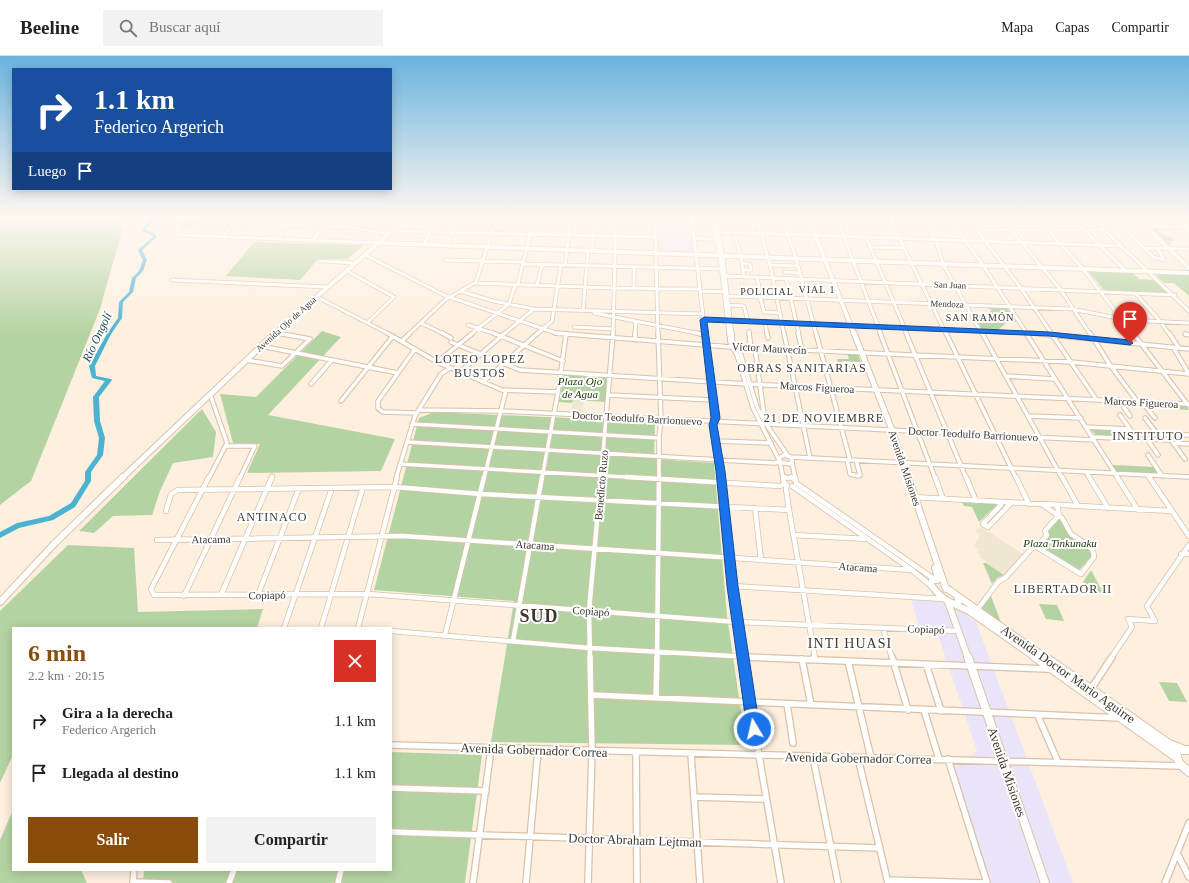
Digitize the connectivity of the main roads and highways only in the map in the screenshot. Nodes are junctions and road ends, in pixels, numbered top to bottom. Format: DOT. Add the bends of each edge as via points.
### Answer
graph roads {
  1 [pos="361,258"];
  2 [pos="785,258"];
  3 [pos="1178,258"];
  4 [pos="823,259"];
  5 [pos="1189,268"];
  6 [pos="1189,273"];
  7 [pos="860,352"];
  8 [pos="874,389"];
  9 [pos="913,497"];
  10 [pos="934,579"];
  11 [pos="946,589"];
  12 [pos="956,596"];
  13 [pos="946,599"];
  14 [pos="0,602"];
  15 [pos="956,605"];
  16 [pos="954,616"];
  17 [pos="1186,750"];
  18 [pos="1176,757"];
  19 [pos="1186,770"];
  20 [pos="1045,883"];
  1 -- 14 [label="main road, Avenida Ojo de Agua" via="210,394 54,544"];
  2 -- 4 [label="main road"];
  3 -- 5 [label="main road"];
  4 -- 6 [label="main road"];
  4 -- 7 [label="main road, Avenida Misiones"];
  7 -- 8 [label="main road, Avenida Misiones"];
  7 -- 8 [label="main road, Avenida Misiones"];
  8 -- 9 [label="main road, Avenida Misiones"];
  9 -- 10 [label="main road, Avenida Misiones" via="937,574"];
  9 -- 11 [label="main road, Avenida Misiones"];
  10 -- 11 [label="main road, Avenida Doctor Mario Aguirre"];
  10 -- 13 [label="main road" via="930,581 932,586"];
  11 -- 12 [label="main road, Avenida Doctor Mario Aguirre"];
  12 -- 15 [label="main road, Avenida Misiones" via="959,601"];
  12 -- 17 [label="main road, Avenida Doctor Mario Aguirre" via="1169,744"];
  13 -- 15 [label="main road, Avenida Doctor Mario Aguirre"];
  13 -- 16 [label="main road, Avenida Misiones"];
  15 -- 16 [label="main road, Avenida Misiones"];
  15 -- 18 [label="main road, Avenida Doctor Mario Aguirre" via="969,611 1053,669"];
  16 -- 20 [label="main road, Avenida Misiones"];
  17 -- 18 [label="main road" via="1177,751"];
  18 -- 19 [label="main road"];
}
